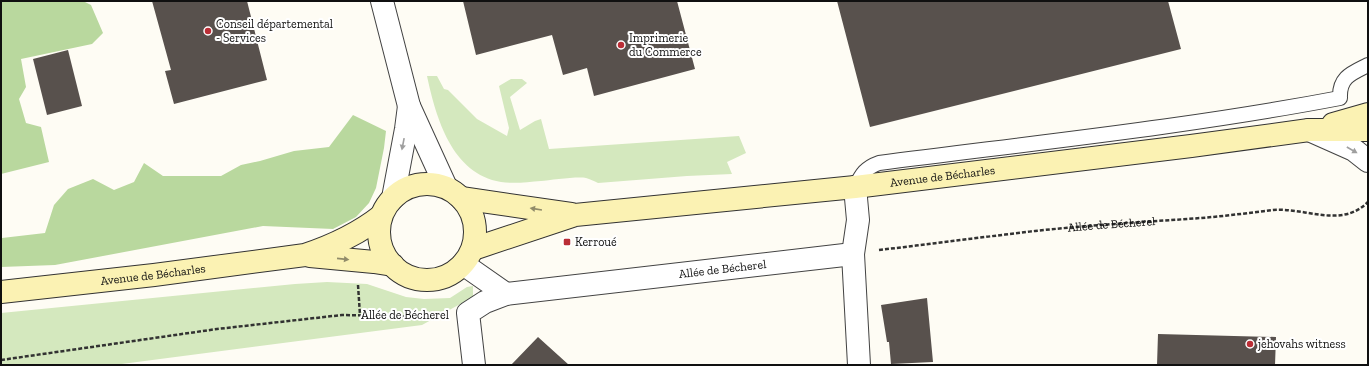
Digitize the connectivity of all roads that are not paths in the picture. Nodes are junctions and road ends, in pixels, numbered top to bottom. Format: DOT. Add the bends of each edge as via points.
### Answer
graph roads {
  1 [pos="382,1"];
  2 [pos="1368,66"];
  3 [pos="409,106"];
  4 [pos="1368,114"];
  5 [pos="1309,130"];
  6 [pos="1368,130"];
  7 [pos="1368,161"];
  8 [pos="855,186"];
  9 [pos="454,192"];
  10 [pos="393,198"];
  11 [pos="575,215"];
  12 [pos="381,216"];
  13 [pos="853,254"];
  14 [pos="305,255"];
  15 [pos="468,256"];
  16 [pos="393,265"];
  17 [pos="1,292"];
  18 [pos="506,294"];
  19 [pos="474,365"];
  20 [pos="859,365"];
  1 -- 3 [label="street"];
  2 -- 8 [label="lane" via="1346,78 1339,90 1340,98 1193,123 879,162 863,172"];
  3 -- 9 [label="street"];
  3 -- 10 [label="street, one-way"];
  4 -- 5 [label="main road, Avenue de Bécharles"];
  5 -- 6 [label="main road, Avenue de Bécharles"];
  5 -- 7 [label="street, one-way" via="1354,150"];
  5 -- 8 [label="main road, Avenue de Bécharles"];
  8 -- 11 [label="main road, Avenue de Bécharles"];
  8 -- 13 [label="street" via="858,220"];
  9 -- 10 [label="main road" via="432,184 418,184"];
  11 -- 9 [label="main road, Avenue de Bécharles, one-way"];
  9 -- 15 [label="main road" via="470,208 474,221 476,234"];
  10 -- 12 [label="main road"];
  11 -- 15 [label="main road, Avenue de Bécharles"];
  12 -- 14 [label="main road, Avenue de Bécharles" via="347,238"];
  12 -- 16 [label="main road" via="380,242 385,255"];
  13 -- 18 [label="street, Allée de Bécherel"];
  13 -- 20 [label="street"];
  14 -- 16 [label="main road, Avenue de Bécharles, one-way"];
  14 -- 17 [label="main road, Avenue de Bécharles"];
  15 -- 16 [label="main road" via="453,272 441,278 428,280 403,273"];
  15 -- 18 [label="street"];
  18 -- 19 [label="street, Allée de Bécherel" via="468,312"];
}
